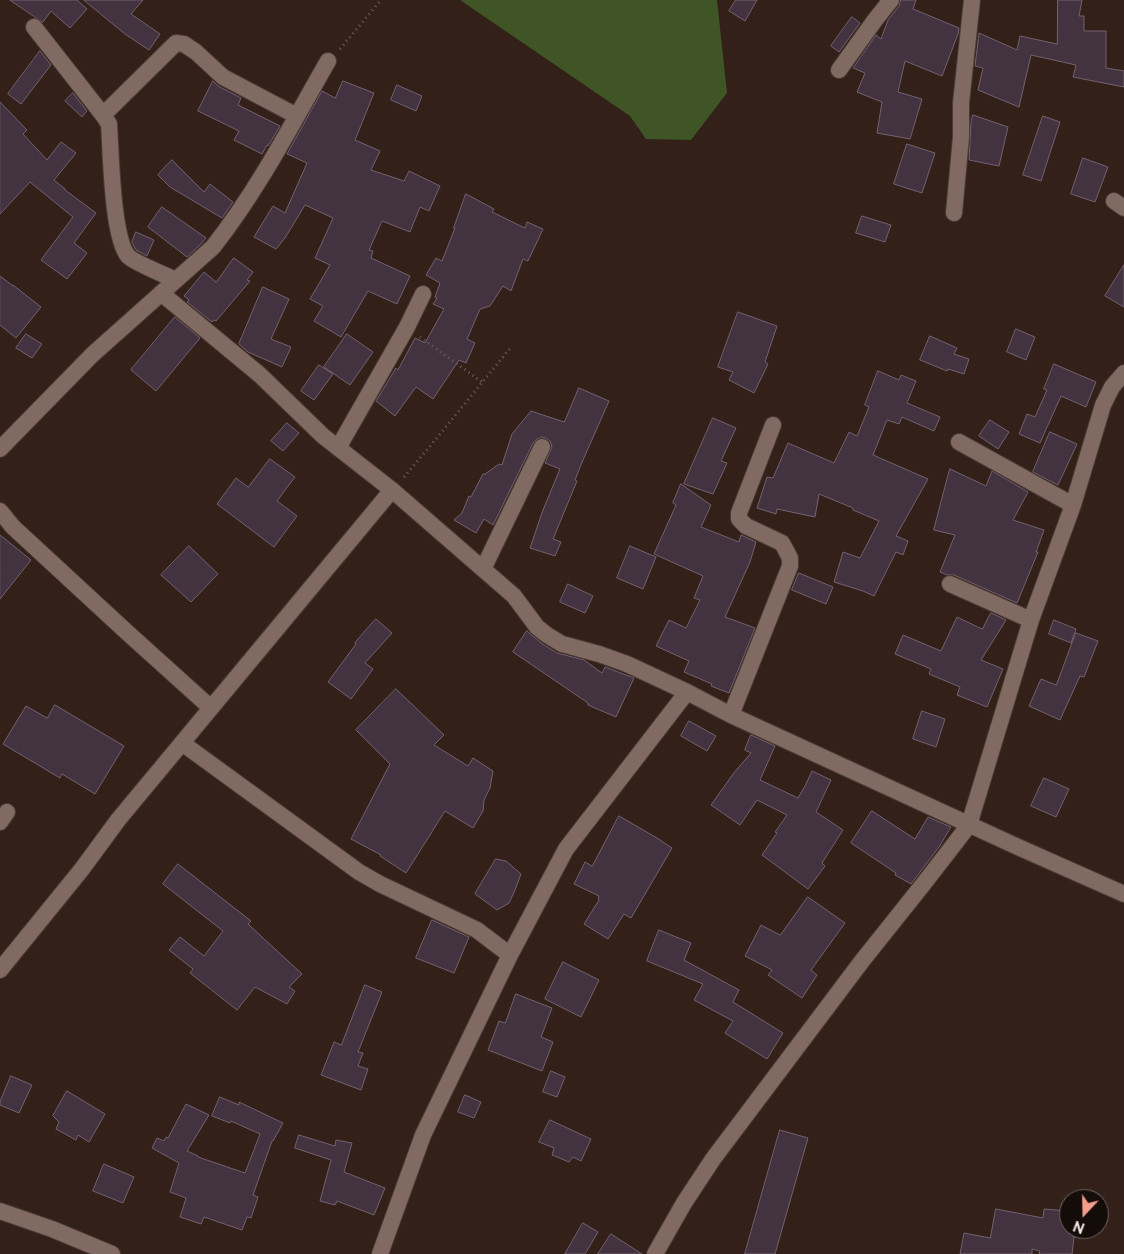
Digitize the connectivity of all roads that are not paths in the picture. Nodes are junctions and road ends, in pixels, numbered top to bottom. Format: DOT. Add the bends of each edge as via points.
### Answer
graph roads {
  1 [pos="891,0"];
  2 [pos="972,0"];
  3 [pos="34,27"];
  4 [pos="328,61"];
  5 [pos="839,70"];
  6 [pos="103,115"];
  7 [pos="297,116"];
  8 [pos="954,214"];
  9 [pos="176,280"];
  10 [pos="161,293"];
  11 [pos="423,294"];
  12 [pos="1124,373"];
  13 [pos="773,425"];
  14 [pos="959,442"];
  15 [pos="542,447"];
  16 [pos="338,448"];
  17 [pos="0,449"];
  18 [pos="392,490"];
  19 [pos="1073,505"];
  20 [pos="0,511"];
  21 [pos="483,569"];
  22 [pos="950,584"];
  23 [pos="1031,620"];
  24 [pos="687,692"];
  25 [pos="212,708"];
  26 [pos="731,715"];
  27 [pos="182,743"];
  28 [pos="969,825"];
  29 [pos="1124,894"];
  30 [pos="510,955"];
  31 [pos="0,970"];
  32 [pos="0,1211"];
  33 [pos="112,1254"];
  34 [pos="380,1254"];
  35 [pos="655,1254"];
  1 -- 5 [label="street"];
  2 -- 8 [label="street"];
  3 -- 6 [label="street"];
  4 -- 7 [label="street"];
  6 -- 7 [label="street" via="176,43 196,52 224,77"];
  6 -- 9 [label="street" via="110,124 115,215 123,247 129,258"];
  7 -- 9 [label="street" via="228,228 213,247"];
  9 -- 10 [label="street"];
  10 -- 16 [label="street" via="260,375"];
  10 -- 17 [label="street" via="93,354"];
  11 -- 16 [label="street"];
  12 -- 19 [label="street" via="1103,405"];
  13 -- 26 [label="street" via="739,519 746,526 782,543 790,558 790,566"];
  14 -- 19 [label="street"];
  15 -- 21 [label="street"];
  16 -- 18 [label="street"];
  18 -- 21 [label="street"];
  18 -- 25 [label="street"];
  19 -- 23 [label="street"];
  20 -- 25 [label="street" via="57,568"];
  21 -- 24 [label="street" via="514,596 537,627 562,644 627,664"];
  22 -- 23 [label="street"];
  23 -- 28 [label="street"];
  24 -- 26 [label="street"];
  24 -- 30 [label="street" via="566,849"];
  25 -- 27 [label="street"];
  26 -- 28 [label="street"];
  27 -- 30 [label="street" via="359,872 477,930"];
  27 -- 31 [label="street"];
  28 -- 29 [label="street"];
  28 -- 35 [label="street" via="713,1159"];
  30 -- 34 [label="street" via="423,1135"];
  32 -- 33 [label="street"];
}
